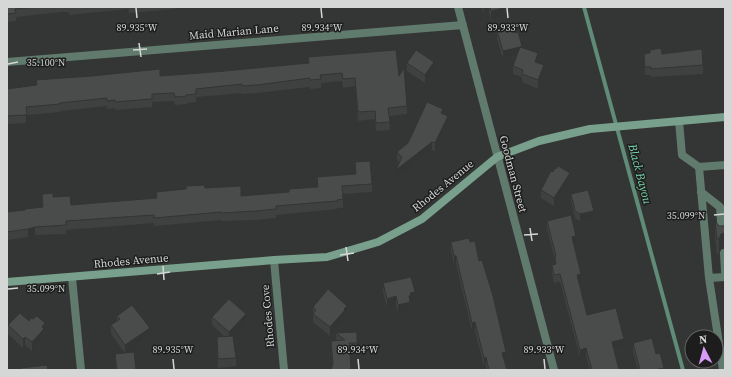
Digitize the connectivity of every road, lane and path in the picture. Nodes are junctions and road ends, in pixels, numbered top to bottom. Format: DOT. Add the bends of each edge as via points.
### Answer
graph roads {
  1 [pos="458,7"];
  2 [pos="463,25"];
  3 [pos="7,62"];
  4 [pos="725,117"];
  5 [pos="679,121"];
  6 [pos="497,157"];
  7 [pos="725,165"];
  8 [pos="699,167"];
  9 [pos="701,192"];
  10 [pos="722,236"];
  11 [pos="724,253"];
  12 [pos="274,260"];
  13 [pos="725,272"];
  14 [pos="725,277"];
  15 [pos="72,278"];
  16 [pos="709,278"];
  17 [pos="7,282"];
  18 [pos="81,370"];
  19 [pos="284,370"];
  20 [pos="554,370"];
  21 [pos="723,370"];
  1 -- 2 [label="street, Goodman Street"];
  2 -- 3 [label="street, Maid Marian Lane"];
  2 -- 6 [label="street, Goodman Street"];
  4 -- 5 [label="main road, Rhodes Avenue"];
  5 -- 6 [label="main road, Rhodes Avenue" via="590,129 539,141"];
  5 -- 8 [label="street" via="682,155"];
  6 -- 12 [label="main road, Rhodes Avenue" via="422,219 378,242 327,257"];
  6 -- 20 [label="street, Goodman Street"];
  7 -- 8 [label="street"];
  8 -- 9 [label="street"];
  9 -- 10 [label="street" via="720,206"];
  9 -- 16 [label="street"];
  11 -- 13 [label="street"];
  12 -- 15 [label="main road, Rhodes Avenue"];
  12 -- 19 [label="street, Rhodes Cove"];
  14 -- 16 [label="street"];
  15 -- 17 [label="main road, Rhodes Avenue"];
  15 -- 18 [label="street"];
  16 -- 21 [label="street"];
}
